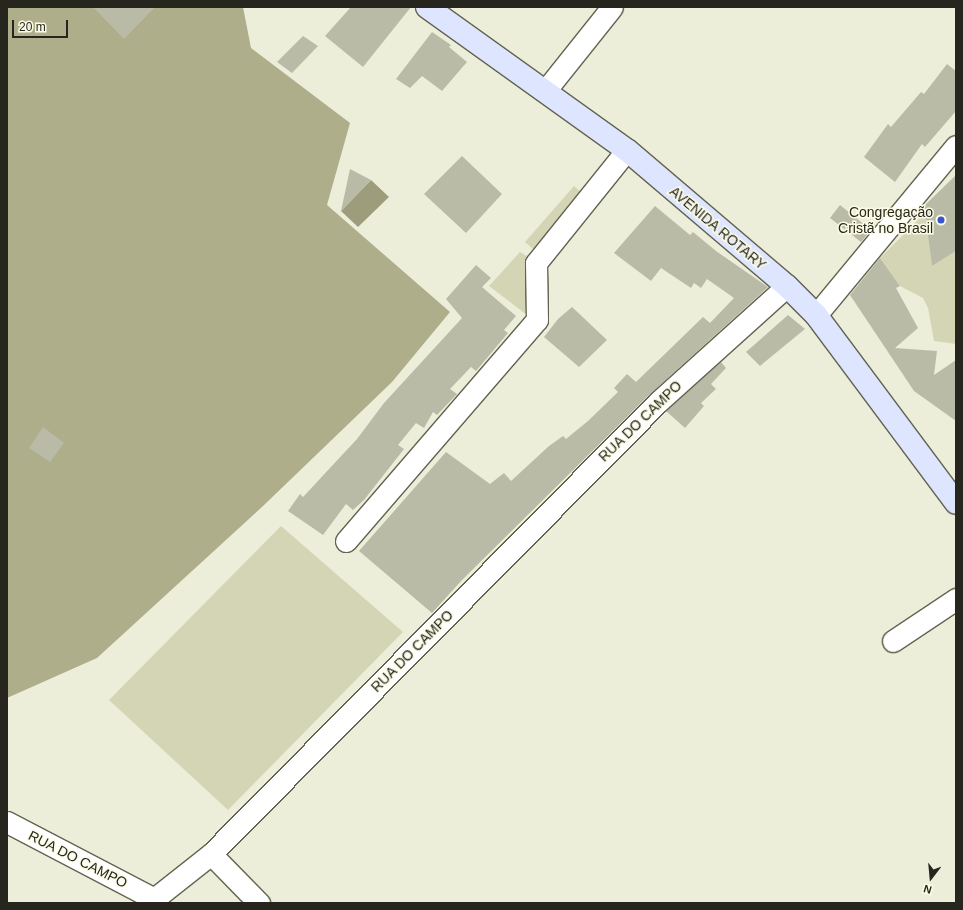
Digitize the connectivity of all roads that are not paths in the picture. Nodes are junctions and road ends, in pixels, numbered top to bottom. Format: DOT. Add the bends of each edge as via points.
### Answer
graph roads {
  1 [pos="428,7"];
  2 [pos="612,7"];
  3 [pos="545,90"];
  4 [pos="956,146"];
  5 [pos="627,150"];
  6 [pos="787,286"];
  7 [pos="816,315"];
  8 [pos="956,503"];
  9 [pos="346,541"];
  10 [pos="956,599"];
  11 [pos="893,641"];
  12 [pos="7,822"];
  13 [pos="211,854"];
  14 [pos="259,903"];
  1 -- 3 [label="main road, AVENIDA ROTARY"];
  2 -- 3 [label="street"];
  3 -- 5 [label="main road, AVENIDA ROTARY"];
  4 -- 7 [label="street"];
  5 -- 6 [label="main road, AVENIDA ROTARY"];
  5 -- 9 [label="street" via="536,263 537,320"];
  6 -- 7 [label="main road, AVENIDA ROTARY"];
  6 -- 13 [label="street, RUA DO CAMPO" via="658,402"];
  7 -- 8 [label="main road, AVENIDA ROTARY"];
  10 -- 11 [label="street"];
  12 -- 13 [label="street, RUA DO CAMPO" via="154,899"];
  13 -- 14 [label="street"];
}
